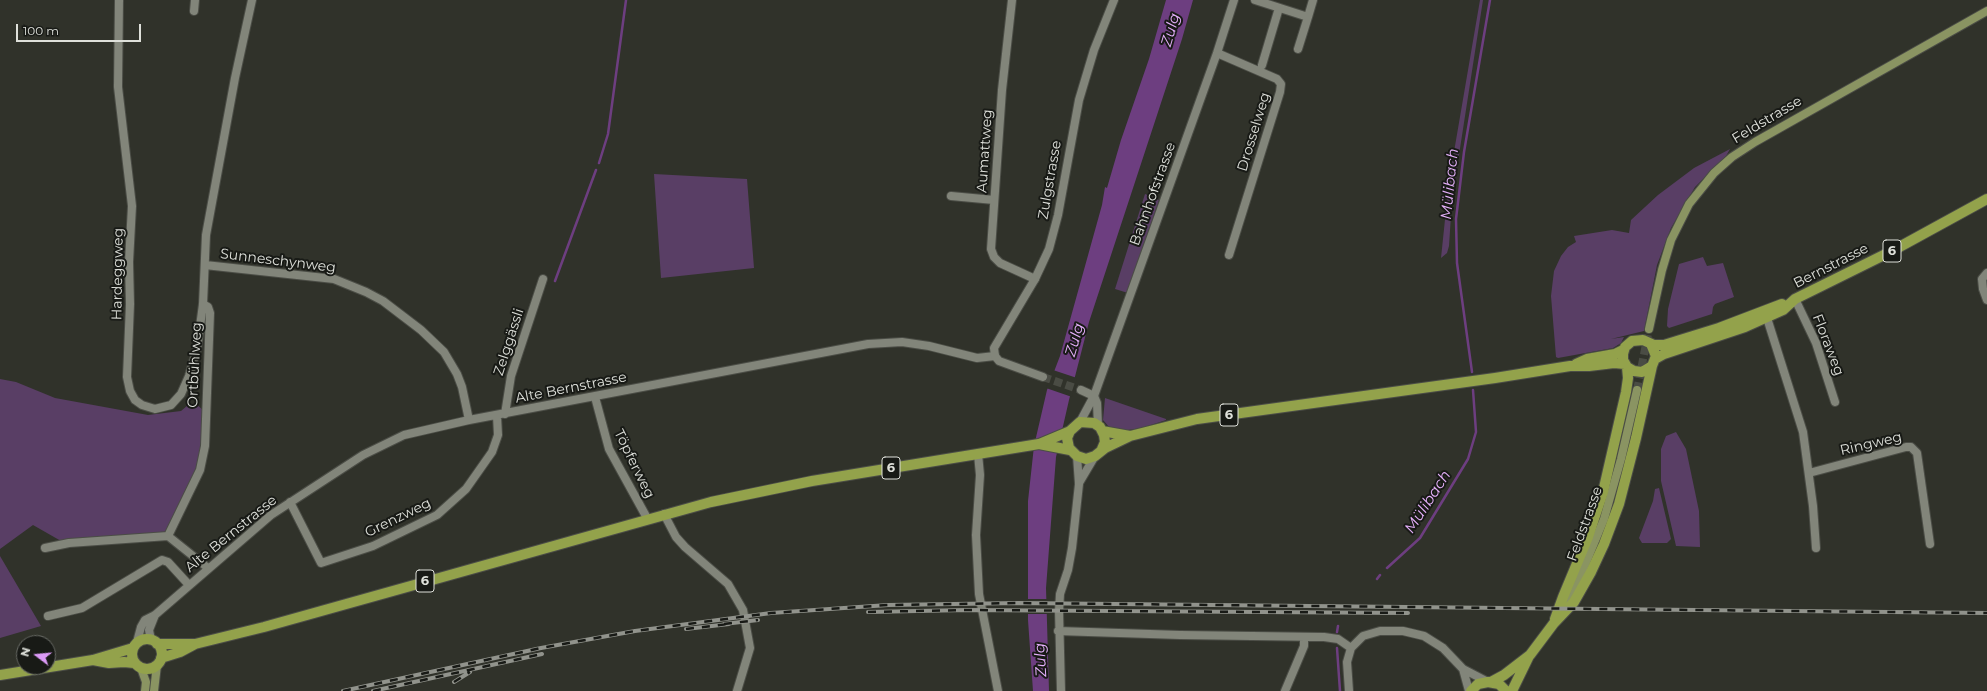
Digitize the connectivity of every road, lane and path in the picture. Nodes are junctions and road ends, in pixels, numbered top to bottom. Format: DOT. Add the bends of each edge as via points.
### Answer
graph roads {
  1 [pos="119,0"];
  2 [pos="195,0"];
  3 [pos="252,0"];
  4 [pos="1012,0"];
  5 [pos="1114,0"];
  6 [pos="1234,0"];
  7 [pos="1255,0"];
  8 [pos="1313,0"];
  9 [pos="1279,8"];
  10 [pos="194,11"];
  11 [pos="1987,11"];
  12 [pos="1308,17"];
  13 [pos="1298,49"];
  14 [pos="1217,53"];
  15 [pos="1262,65"];
  16 [pos="950,196"];
  17 [pos="1987,199"];
  18 [pos="994,200"];
  19 [pos="1229,255"];
  20 [pos="204,265"];
  21 [pos="1987,273"];
  22 [pos="543,279"];
  23 [pos="1035,279"];
  24 [pos="1796,299"];
  25 [pos="1987,300"];
  26 [pos="203,304"];
  27 [pos="1767,318"];
  28 [pos="1649,329"];
  29 [pos="1651,344"];
  30 [pos="1624,350"];
  31 [pos="995,356"];
  32 [pos="1654,363"];
  33 [pos="1570,366"];
  34 [pos="1626,366"];
  35 [pos="1043,377"];
  36 [pos="1081,390"];
  37 [pos="1637,390"];
  38 [pos="1094,396"];
  39 [pos="595,397"];
  40 [pos="1835,402"];
  41 [pos="501,415"];
  42 [pos="469,420"];
  43 [pos="1080,422"];
  44 [pos="1100,428"];
  45 [pos="1068,432"];
  46 [pos="1130,436"];
  47 [pos="1034,445"];
  48 [pos="1070,452"];
  49 [pos="1099,453"];
  50 [pos="978,454"];
  51 [pos="1809,473"];
  52 [pos="1079,484"];
  53 [pos="290,502"];
  54 [pos="664,514"];
  55 [pos="647,518"];
  56 [pos="168,536"];
  57 [pos="1930,544"];
  58 [pos="45,548"];
  59 [pos="1816,548"];
  60 [pos="208,568"];
  61 [pos="189,585"];
  62 [pos="155,615"];
  63 [pos="48,616"];
  64 [pos="1554,623"];
  65 [pos="1058,631"];
  66 [pos="1304,637"];
  67 [pos="154,642"];
  68 [pos="195,644"];
  69 [pos="135,645"];
  70 [pos="1351,648"];
  71 [pos="1530,655"];
  72 [pos="93,660"];
  73 [pos="159,661"];
  74 [pos="138,666"];
  75 [pos="1463,669"];
  76 [pos="0,675"];
  77 [pos="1489,682"];
  78 [pos="145,691"];
  79 [pos="154,691"];
  80 [pos="737,691"];
  81 [pos="998,691"];
  82 [pos="1061,691"];
  83 [pos="1285,691"];
  84 [pos="1349,691"];
  85 [pos="1470,691"];
  86 [pos="1506,691"];
  87 [pos="1512,691"];
  1 -- 26 [label="street, Hardeggweg" via="118,80 132,206 127,377 133,396 142,405 162,409 181,394 195,357"];
  2 -- 10 [label="street"];
  3 -- 20 [label="street, Ortbühlweg" via="209,218"];
  4 -- 18 [label="street, Aumattweg"];
  5 -- 23 [label="street, Zulgstrasse" via="1094,50 1079,100 1054,230 1049,249"];
  6 -- 14 [label="street, Bahnhofstrasse"];
  7 -- 9 [label="street"];
  8 -- 12 [label="street"];
  9 -- 12 [label="street"];
  9 -- 15 [label="street"];
  11 -- 28 [label="main road, Feldstrasse" via="1755,142 1714,173 1696,193 1676,228 1662,270"];
  12 -- 13 [label="street"];
  14 -- 19 [label="street, Drosselweg" via="1277,79 1281,84"];
  14 -- 38 [label="street, Bahnhofstrasse"];
  16 -- 18 [label="street"];
  17 -- 24 [label="main road, Bernstrasse / 6" via="1892,251"];
  18 -- 23 [label="street, Aumattweg" via="991,245 993,255 1007,266"];
  20 -- 26 [label="street, Ortbühlweg"];
  20 -- 42 [label="street, Sunneschynweg" via="334,279 383,301 421,330 444,352 462,387"];
  21 -- 25 [label="street" via="1982,279 1982,289"];
  22 -- 41 [label="street, Zelggässli"];
  23 -- 31 [label="street, Zulgstrasse" via="995,346"];
  24 -- 27 [label="main road, Bernstrasse / 6" via="1788,308"];
  24 -- 29 [label="main road, 6" via="1681,340 1664,345"];
  24 -- 40 [label="street, Floraweg" via="1816,343"];
  26 -- 56 [label="street, Ortbühlweg" via="210,312 205,446 200,470"];
  27 -- 32 [label="main road, Bernstrasse / 6" via="1664,354"];
  27 -- 51 [label="street" via="1803,432"];
  29 -- 30 [label="main road" via="1636,340"];
  29 -- 32 [label="main road" via="1655,350"];
  30 -- 33 [label="main road, 6"];
  30 -- 34 [label="main road" via="1622,357"];
  31 -- 35 [label="street" via="1002,363"];
  31 -- 39 [label="street, Alte Bernstrasse" via="978,358 920,345 881,342"];
  32 -- 34 [label="main road" via="1642,372"];
  32 -- 64 [label="main road" via="1630,463 1609,533 1574,602"];
  33 -- 34 [label="main road, 6" via="1614,362"];
  33 -- 46 [label="main road, 6" via="1203,418"];
  34 -- 64 [label="main road" via="1626,392 1603,492"];
  36 -- 38 [label="street"];
  37 -- 64 [label="main road, Feldstrasse" via="1604,519 1580,577"];
  38 -- 43 [label="street"];
  38 -- 44 [label="street"];
  39 -- 41 [label="street, Alte Bernstrasse"];
  39 -- 55 [label="street, Töpferweg" via="610,449"];
  41 -- 42 [label="street, Alte Bernstrasse"];
  41 -- 53 [label="street, Grenzweg" via="494,447 466,489 437,515 373,546 321,563"];
  42 -- 53 [label="street, Alte Bernstrasse" via="393,439 363,455"];
  43 -- 44 [label="main road" via="1090,422"];
  43 -- 45 [label="main road"];
  44 -- 46 [label="main road, 6"];
  44 -- 49 [label="main road" via="1105,442"];
  45 -- 47 [label="main road, 6"];
  45 -- 48 [label="main road"];
  46 -- 49 [label="main road, 6"];
  47 -- 48 [label="main road, 6"];
  47 -- 50 [label="main road, 6"];
  48 -- 49 [label="main road" via="1086,459"];
  48 -- 52 [label="street"];
  49 -- 52 [label="street"];
  50 -- 54 [label="main road, 6" via="775,488"];
  50 -- 81 [label="street" via="978,582"];
  51 -- 57 [label="street, Ringweg" via="1910,447 1917,453"];
  51 -- 59 [label="street"];
  52 -- 65 [label="street" via="1068,570 1060,594"];
  53 -- 60 [label="street, Alte Bernstrasse" via="252,529"];
  54 -- 55 [label="main road, 6"];
  54 -- 80 [label="street, Töpferweg" via="676,537 728,584 743,610 750,648"];
  55 -- 68 [label="main road, 6" via="264,627"];
  56 -- 58 [label="street" via="69,543"];
  56 -- 60 [label="street"];
  60 -- 61 [label="street, Alte Bernstrasse"];
  61 -- 62 [label="street, Alte Bernstrasse"];
  61 -- 63 [label="street" via="168,562 162,560 82,608"];
  62 -- 67 [label="street" via="149,630"];
  62 -- 69 [label="street, Alte Bernstrasse" via="143,624"];
  64 -- 71 [label="main road, Feldstrasse"];
  65 -- 66 [label="street"];
  65 -- 82 [label="street"];
  66 -- 70 [label="street" via="1331,637"];
  66 -- 83 [label="street" via="1304,646"];
  67 -- 68 [label="main road, 6"];
  67 -- 69 [label="main road" via="143,639"];
  67 -- 73 [label="main road" via="161,649"];
  68 -- 73 [label="main road, 6"];
  69 -- 72 [label="main road"];
  69 -- 74 [label="main road" via="132,655"];
  70 -- 75 [label="street" via="1359,639 1370,633 1414,633 1434,642"];
  70 -- 84 [label="street" via="1347,666"];
  71 -- 77 [label="main road, Feldstrasse" via="1504,675"];
  71 -- 87 [label="main road, Feldstrasse"];
  72 -- 74 [label="main road" via="124,662"];
  72 -- 76 [label="main road"];
  73 -- 74 [label="main road" via="149,669"];
  73 -- 79 [label="main road"];
  74 -- 78 [label="main road" via="146,682"];
  75 -- 77 [label="street"];
  75 -- 85 [label="street"];
  77 -- 85 [label="main road, Feldstrasse" via="1478,684"];
  77 -- 86 [label="main road" via="1499,684"];
}
